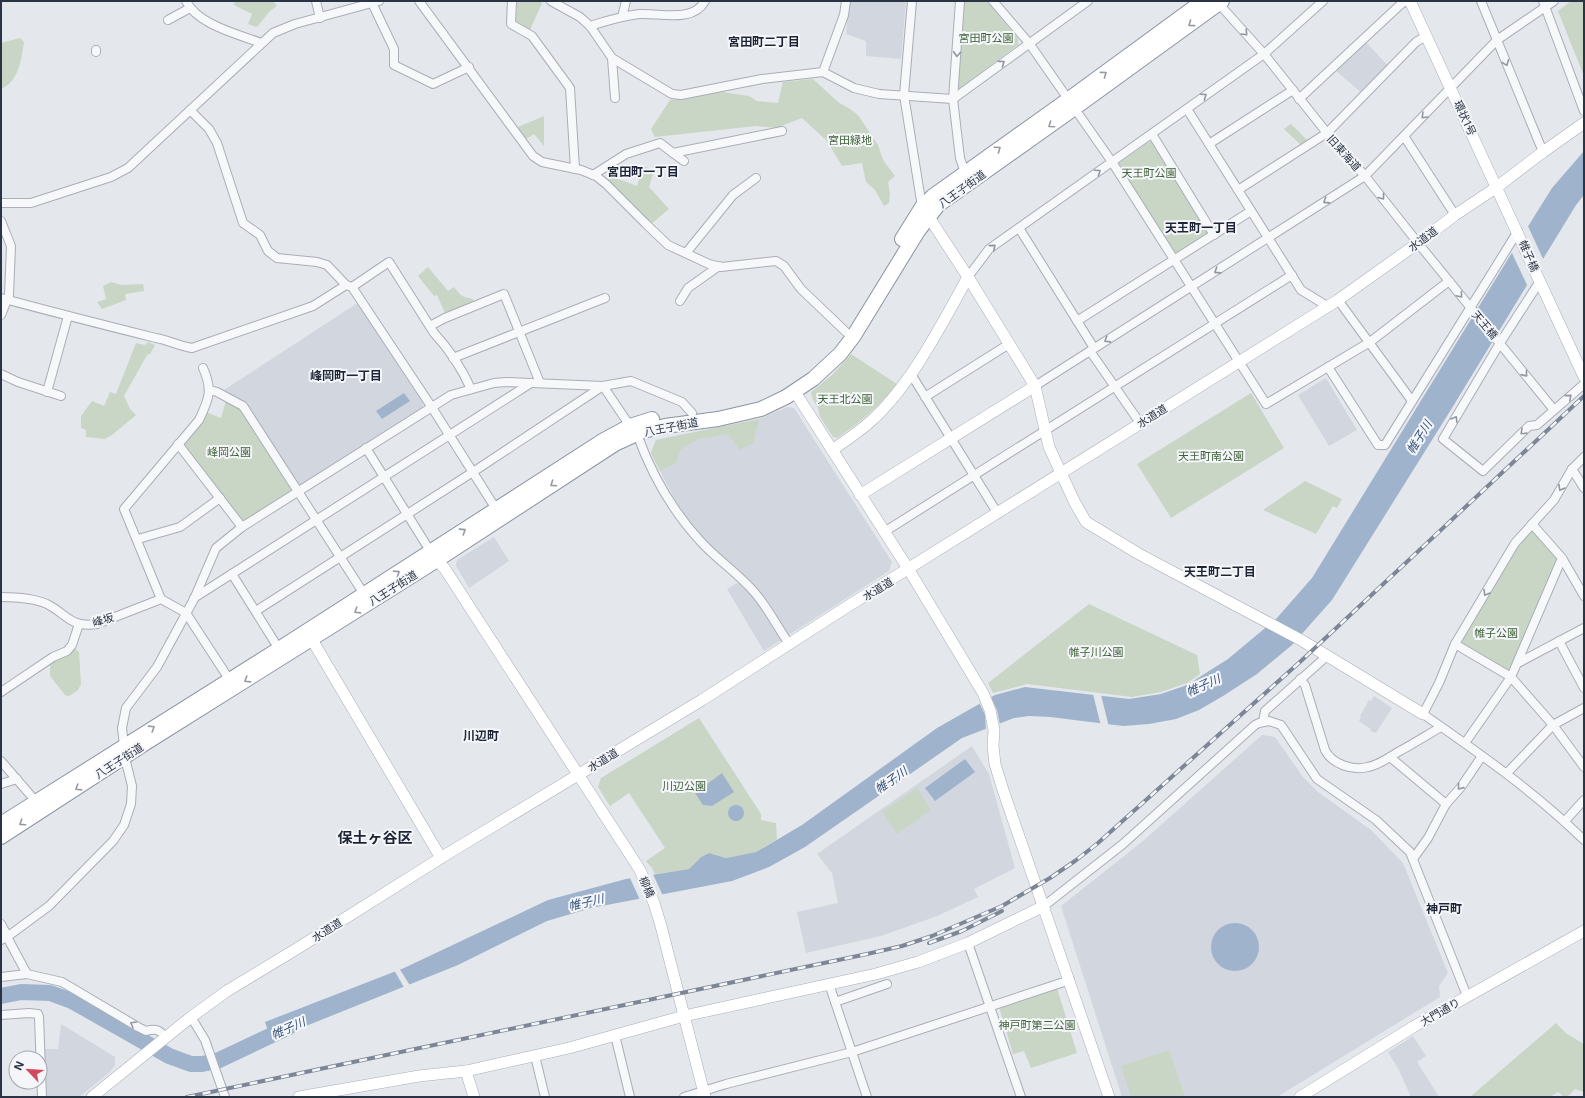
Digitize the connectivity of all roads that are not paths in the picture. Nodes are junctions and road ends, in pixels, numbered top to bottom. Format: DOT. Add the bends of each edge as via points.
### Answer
graph roads {
  1 [pos="316,1"];
  2 [pos="419,1"];
  3 [pos="512,1"];
  4 [pos="551,1"];
  5 [pos="626,1"];
  6 [pos="704,1"];
  7 [pos="846,1"];
  8 [pos="912,1"];
  9 [pos="960,1"];
  10 [pos="1088,1"];
  11 [pos="1203,1"];
  12 [pos="1323,1"];
  13 [pos="1406,1"];
  14 [pos="1410,1"];
  15 [pos="1481,1"];
  16 [pos="1554,1"];
  17 [pos="375,2"];
  18 [pos="996,2"];
  19 [pos="1219,2"];
  20 [pos="1544,4"];
  21 [pos="188,5"];
  22 [pos="622,17"];
  23 [pos="320,18"];
  24 [pos="168,20"];
  25 [pos="590,26"];
  26 [pos="1426,36"];
  27 [pos="1497,40"];
  28 [pos="261,43"];
  29 [pos="1029,43"];
  30 [pos="1264,54"];
  31 [pos="612,58"];
  32 [pos="469,67"];
  33 [pos="823,72"];
  34 [pos="1451,88"];
  35 [pos="1293,90"];
  36 [pos="904,95"];
  37 [pos="615,98"];
  38 [pos="1299,98"];
  39 [pos="953,99"];
  40 [pos="1072,103"];
  41 [pos="1187,109"];
  42 [pos="190,110"];
  43 [pos="1584,112"];
  44 [pos="1584,123"];
  45 [pos="782,131"];
  46 [pos="1152,134"];
  47 [pos="1327,134"];
  48 [pos="1404,136"];
  49 [pos="1209,144"];
  50 [pos="673,152"];
  51 [pos="1543,152"];
  52 [pos="684,161"];
  53 [pos="1112,162"];
  54 [pos="575,169"];
  55 [pos="965,173"];
  56 [pos="593,175"];
  57 [pos="1365,176"];
  58 [pos="756,178"];
  59 [pos="1497,186"];
  60 [pos="1238,190"];
  61 [pos="1,203"];
  62 [pos="1251,211"];
  63 [pos="926,212"];
  64 [pos="1455,215"];
  65 [pos="1,221"];
  66 [pos="1020,228"];
  67 [pos="1519,233"];
  68 [pos="1214,235"];
  69 [pos="1268,238"];
  70 [pos="1418,243"];
  71 [pos="686,253"];
  72 [pos="1174,260"];
  73 [pos="719,266"];
  74 [pos="1292,275"];
  75 [pos="968,277"];
  76 [pos="1539,279"];
  77 [pos="1449,281"];
  78 [pos="349,286"];
  79 [pos="1192,287"];
  80 [pos="605,298"];
  81 [pos="4,299"];
  82 [pos="1338,300"];
  83 [pos="680,301"];
  84 [pos="1327,306"];
  85 [pos="1470,307"];
  86 [pos="1,314"];
  87 [pos="68,316"];
  88 [pos="1077,321"];
  89 [pos="1215,323"];
  90 [pos="430,326"];
  91 [pos="520,332"];
  92 [pos="846,332"];
  93 [pos="1370,342"];
  94 [pos="1500,343"];
  95 [pos="1009,344"];
  96 [pos="1092,350"];
  97 [pos="453,358"];
  98 [pos="1240,362"];
  99 [pos="1328,367"];
  100 [pos="203,368"];
  101 [pos="1,374"];
  102 [pos="911,374"];
  103 [pos="1584,377"];
  104 [pos="531,383"];
  105 [pos="540,383"];
  106 [pos="1584,384"];
  107 [pos="603,386"];
  108 [pos="1034,386"];
  109 [pos="1114,388"];
  110 [pos="471,389"];
  111 [pos="210,390"];
  112 [pos="47,392"];
  113 [pos="795,392"];
  114 [pos="61,396"];
  115 [pos="925,397"];
  116 [pos="1412,401"];
  117 [pos="431,406"];
  118 [pos="1554,410"];
  119 [pos="692,413"];
  120 [pos="1140,423"];
  121 [pos="634,430"];
  122 [pos="1045,432"];
  123 [pos="449,435"];
  124 [pos="951,438"];
  125 [pos="178,444"];
  126 [pos="366,448"];
  127 [pos="832,450"];
  128 [pos="1584,457"];
  129 [pos="1572,469"];
  130 [pos="473,472"];
  131 [pos="1061,474"];
  132 [pos="974,476"];
  133 [pos="384,477"];
  134 [pos="1584,488"];
  135 [pos="298,492"];
  136 [pos="860,495"];
  137 [pos="220,498"];
  138 [pos="496,509"];
  139 [pos="408,514"];
  140 [pos="998,514"];
  141 [pos="316,520"];
  142 [pos="1532,524"];
  143 [pos="242,527"];
  144 [pos="884,532"];
  145 [pos="138,539"];
  146 [pos="434,556"];
  147 [pos="340,557"];
  148 [pos="1562,558"];
  149 [pos="909,570"];
  150 [pos="232,574"];
  151 [pos="364,594"];
  152 [pos="1584,596"];
  153 [pos="1,597"];
  154 [pos="161,599"];
  155 [pos="194,599"];
  156 [pos="256,611"];
  157 [pos="186,613"];
  158 [pos="79,624"];
  159 [pos="1584,628"];
  160 [pos="309,635"];
  161 [pos="1559,640"];
  162 [pos="789,644"];
  163 [pos="1455,644"];
  164 [pos="279,649"];
  165 [pos="1327,656"];
  166 [pos="1518,663"];
  167 [pos="1511,677"];
  168 [pos="229,679"];
  169 [pos="1300,679"];
  170 [pos="1584,688"];
  171 [pos="1,692"];
  172 [pos="1584,708"];
  173 [pos="1423,714"];
  174 [pos="1263,722"];
  175 [pos="1553,725"];
  176 [pos="1441,727"];
  177 [pos="1465,743"];
  178 [pos="125,752"];
  179 [pos="1482,756"];
  180 [pos="1390,757"];
  181 [pos="1,761"];
  182 [pos="1584,767"];
  183 [pos="1507,773"];
  184 [pos="578,775"];
  185 [pos="17,779"];
  186 [pos="1,784"];
  187 [pos="1584,800"];
  188 [pos="1446,804"];
  189 [pos="40,806"];
  190 [pos="1565,821"];
  191 [pos="1,824"];
  192 [pos="1,837"];
  193 [pos="1584,840"];
  194 [pos="441,858"];
  195 [pos="1413,859"];
  196 [pos="1044,906"];
  197 [pos="1,924"];
  198 [pos="1584,931"];
  199 [pos="5,938"];
  200 [pos="968,943"];
  201 [pos="27,974"];
  202 [pos="1,977"];
  203 [pos="1070,980"];
  204 [pos="829,984"];
  205 [pos="887,984"];
  206 [pos="1467,996"];
  207 [pos="835,1002"];
  208 [pos="989,1006"];
  209 [pos="1,1015"];
  210 [pos="684,1016"];
  211 [pos="192,1017"];
  212 [pos="615,1035"];
  213 [pos="164,1039"];
  214 [pos="852,1052"];
  215 [pos="535,1056"];
  216 [pos="466,1071"];
  217 [pos="704,1094"];
  218 [pos="42,1097"];
  219 [pos="92,1097"];
  220 [pos="225,1097"];
  221 [pos="298,1097"];
  222 [pos="474,1097"];
  223 [pos="545,1097"];
  224 [pos="630,1097"];
  225 [pos="684,1097"];
  226 [pos="868,1097"];
  227 [pos="1021,1097"];
  228 [pos="1109,1097"];
  229 [pos="1300,1097"];
  1 -- 23 [label="street"];
  2 -- 32 [label="street"];
  3 -- 54 [label="street" via="511,24 532,36 570,88"];
  4 -- 25 [label="street" via="580,17"];
  5 -- 22 [label="street"];
  6 -- 22 [label="street" via="697,9 676,16 642,14"];
  7 -- 33 [label="street" via="844,15"];
  8 -- 36 [label="street"];
  9 -- 39 [label="street, one-way"];
  10 -- 29 [label="street"];
  40 -- 11 [label="highway, 八王子街道, one-way"];
  12 -- 30 [label="street"];
  13 -- 38 [label="street"];
  14 -- 26 [label="street, 環状1号"];
  15 -- 27 [label="street"];
  16 -- 20 [label="street"];
  17 -- 23 [label="street"];
  17 -- 32 [label="street" via="394,49 394,65 433,84"];
  18 -- 29 [label="street"];
  19 -- 30 [label="street, 旧東海道, one-way"];
  19 -- 40 [label="highway, 八王子街道, one-way"];
  20 -- 27 [label="street"];
  20 -- 43 [label="street"];
  21 -- 24 [label="street"];
  21 -- 28 [label="street" via="210,23"];
  22 -- 25 [label="street"];
  23 -- 28 [label="street" via="273,33"];
  25 -- 31 [label="street"];
  26 -- 34 [label="street, 環状1号"];
  26 -- 47 [label="street" via="1416,42"];
  27 -- 34 [label="street"];
  27 -- 51 [label="street, one-way"];
  28 -- 42 [label="street"];
  39 -- 29 [label="street, one-way"];
  29 -- 40 [label="street"];
  30 -- 35 [label="street, 旧東海道"];
  41 -- 30 [label="street, one-way"];
  31 -- 33 [label="street" via="672,94 681,95 762,78"];
  31 -- 37 [label="street"];
  32 -- 54 [label="street" via="533,156 542,162"];
  33 -- 36 [label="street" via="854,88 879,94"];
  34 -- 48 [label="street, one-way"];
  34 -- 59 [label="street, 環状1号"];
  35 -- 38 [label="street, 旧東海道"];
  35 -- 49 [label="street"];
  36 -- 39 [label="street"];
  36 -- 63 [label="street"];
  38 -- 47 [label="street, 旧東海道"];
  39 -- 55 [label="street" via="960,158"];
  40 -- 53 [label="street"];
  55 -- 40 [label="highway, 八王子街道, one-way"];
  40 -- 63 [label="highway, 八王子街道, one-way"];
  41 -- 46 [label="street"];
  41 -- 49 [label="street"];
  42 -- 61 [label="street" via="128,168 111,177 31,203"];
  42 -- 78 [label="street" via="209,129 217,143 243,223 260,236 268,251 277,258 327,265"];
  44 -- 51 [label="street, 水道道"];
  45 -- 50 [label="street"];
  46 -- 53 [label="street"];
  46 -- 68 [label="street"];
  47 -- 57 [label="street, 旧東海道"];
  47 -- 60 [label="street"];
  48 -- 57 [label="street"];
  48 -- 64 [label="street"];
  49 -- 60 [label="street"];
  50 -- 52 [label="street"];
  50 -- 56 [label="street" via="660,143 626,154"];
  51 -- 59 [label="street, 水道道"];
  66 -- 53 [label="street, one-way"];
  53 -- 72 [label="street"];
  54 -- 56 [label="street"];
  55 -- 63 [label="highway, 八王子街道" via="933,196"];
  56 -- 71 [label="street" via="606,184 668,245"];
  57 -- 69 [label="street, one-way"];
  57 -- 70 [label="street, 旧東海道, one-way"];
  58 -- 71 [label="street" via="733,195"];
  59 -- 64 [label="street, 水道道"];
  59 -- 67 [label="street, 環状1号"];
  60 -- 62 [label="street"];
  62 -- 68 [label="street"];
  62 -- 69 [label="street"];
  63 -- 75 [label="street"];
  63 -- 92 [label="highway, 八王子街道"];
  63 -- 113 [label="highway, 八王子街道" via="918,231 853,337 840,354"];
  64 -- 70 [label="street, 水道道"];
  65 -- 81 [label="street" via="11,246 11,264"];
  75 -- 66 [label="street, one-way" via="990,249"];
  66 -- 88 [label="street"];
  67 -- 76 [label="street, 帷子橋"];
  67 -- 85 [label="street"];
  68 -- 72 [label="street"];
  69 -- 74 [label="street"];
  69 -- 79 [label="street, one-way"];
  70 -- 77 [label="street, 旧東海道"];
  70 -- 82 [label="street, 水道道"];
  71 -- 73 [label="street"];
  72 -- 79 [label="street"];
  72 -- 88 [label="street"];
  73 -- 83 [label="street" via="688,288"];
  73 -- 92 [label="street" via="754,265 776,261 784,266 801,289"];
  74 -- 84 [label="street" via="1301,290"];
  74 -- 89 [label="street"];
  75 -- 95 [label="street"];
  75 -- 102 [label="street"];
  76 -- 94 [label="street"];
  76 -- 103 [label="street"];
  77 -- 85 [label="street, 旧東海道, one-way"];
  77 -- 93 [label="street"];
  78 -- 87 [label="street" via="313,306 192,348"];
  78 -- 90 [label="street" via="389,262"];
  78 -- 117 [label="street"];
  79 -- 89 [label="street"];
  79 -- 96 [label="street, one-way"];
  80 -- 91 [label="street"];
  81 -- 86 [label="street"];
  81 -- 87 [label="street"];
  82 -- 84 [label="street, 水道道"];
  82 -- 93 [label="street"];
  84 -- 98 [label="street, 水道道"];
  85 -- 94 [label="street, 天王橋"];
  85 -- 116 [label="street"];
  87 -- 112 [label="street"];
  88 -- 96 [label="street"];
  89 -- 98 [label="street"];
  89 -- 109 [label="street"];
  90 -- 91 [label="street" via="504,294"];
  90 -- 97 [label="street"];
  91 -- 97 [label="street"];
  91 -- 105 [label="street"];
  92 -- 119 [label="highway, 八王子街道" via="814,366 781,389 742,405"];
  93 -- 99 [label="street"];
  93 -- 116 [label="street"];
  94 -- 118 [label="street, one-way"];
  118 -- 94 [label="street, one-way" via="1537,425 1529,426 1483,470 1443,439"];
  95 -- 108 [label="street"];
  95 -- 115 [label="street"];
  96 -- 108 [label="street"];
  96 -- 109 [label="street"];
  97 -- 110 [label="street"];
  98 -- 99 [label="street" via="1266,404"];
  98 -- 120 [label="street, 水道道"];
  99 -- 116 [label="street" via="1378,445 1385,445"];
  100 -- 111 [label="street"];
  101 -- 112 [label="street"];
  102 -- 115 [label="street"];
  102 -- 127 [label="street" via="872,420"];
  104 -- 105 [label="street"];
  104 -- 110 [label="street" via="494,383"];
  104 -- 123 [label="street"];
  105 -- 107 [label="street"];
  118 -- 106 [label="street, one-way"];
  107 -- 119 [label="street" via="631,381 682,402"];
  107 -- 121 [label="street"];
  107 -- 130 [label="street"];
  108 -- 122 [label="street"];
  108 -- 124 [label="street"];
  109 -- 120 [label="street"];
  109 -- 122 [label="street"];
  110 -- 117 [label="street" via="450,395"];
  111 -- 125 [label="street" via="199,420"];
  111 -- 135 [label="street" via="243,406"];
  112 -- 114 [label="street"];
  113 -- 121 [label="highway, 八王子街道" via="774,404 740,415"];
  113 -- 127 [label="street"];
  115 -- 124 [label="street"];
  117 -- 123 [label="street"];
  117 -- 126 [label="street"];
  119 -- 121 [label="highway, 八王子街道" via="658,418"];
  120 -- 131 [label="street, 水道道"];
  121 -- 138 [label="highway, 八王子街道" via="604,440"];
  121 -- 146 [label="highway, 八王子街道, one-way"];
  121 -- 162 [label="street" via="671,503 685,523 702,544 756,594"];
  122 -- 131 [label="street"];
  122 -- 132 [label="street"];
  123 -- 130 [label="street"];
  123 -- 133 [label="street"];
  124 -- 132 [label="street"];
  124 -- 136 [label="street"];
  125 -- 137 [label="street"];
  125 -- 145 [label="street" via="124,509"];
  126 -- 133 [label="street"];
  126 -- 135 [label="street"];
  127 -- 136 [label="street"];
  128 -- 129 [label="street"];
  129 -- 134 [label="street"];
  129 -- 142 [label="street, one-way" via="1554,500"];
  130 -- 138 [label="street"];
  130 -- 139 [label="street"];
  131 -- 140 [label="street, 水道道"];
  131 -- 165 [label="street" via="1086,522"];
  132 -- 140 [label="street"];
  132 -- 144 [label="street"];
  133 -- 139 [label="street"];
  133 -- 141 [label="street"];
  135 -- 141 [label="street"];
  135 -- 143 [label="street"];
  136 -- 144 [label="street"];
  137 -- 143 [label="street"];
  137 -- 145 [label="street" via="180,527"];
  146 -- 138 [label="highway, 八王子街道, one-way"];
  139 -- 146 [label="street"];
  139 -- 147 [label="street"];
  140 -- 149 [label="street, 水道道"];
  141 -- 147 [label="street"];
  141 -- 150 [label="street"];
  142 -- 148 [label="street"];
  142 -- 163 [label="street, one-way" via="1515,543"];
  143 -- 155 [label="street" via="216,548"];
  144 -- 149 [label="street"];
  145 -- 154 [label="street"];
  151 -- 146 [label="highway, 八王子街道, one-way"];
  146 -- 160 [label="highway, 八王子街道, one-way"];
  146 -- 184 [label="street, 柳橋" via="445,568 492,639"];
  147 -- 151 [label="street"];
  147 -- 156 [label="street"];
  148 -- 152 [label="street"];
  148 -- 166 [label="street"];
  149 -- 162 [label="street, 水道道"];
  149 -- 196 [label="street" via="983,693 990,710 994,730 995,764"];
  150 -- 155 [label="street"];
  150 -- 156 [label="street"];
  151 -- 160 [label="highway, 八王子街道"];
  153 -- 158 [label="street, 峰坂" via="41,602"];
  154 -- 157 [label="street"];
  154 -- 158 [label="street, 峰坂" via="97,624"];
  155 -- 157 [label="street"];
  156 -- 164 [label="street"];
  157 -- 168 [label="street"];
  157 -- 178 [label="street" via="153,673 126,708 122,728"];
  158 -- 171 [label="street" via="72,645 67,651"];
  159 -- 161 [label="street"];
  160 -- 164 [label="highway, 八王子街道"];
  160 -- 178 [label="highway, 八王子街道, one-way"];
  160 -- 194 [label="street"];
  161 -- 166 [label="street"];
  161 -- 170 [label="street"];
  162 -- 184 [label="street, 水道道"];
  163 -- 167 [label="street"];
  163 -- 173 [label="street"];
  164 -- 168 [label="highway, 八王子街道"];
  165 -- 169 [label="street"];
  165 -- 173 [label="street"];
  166 -- 167 [label="street"];
  167 -- 175 [label="street"];
  167 -- 177 [label="street"];
  178 -- 168 [label="highway, 八王子街道, one-way"];
  169 -- 174 [label="street" via="1265,712"];
  169 -- 180 [label="street" via="1305,684 1328,756 1337,763 1368,768"];
  172 -- 175 [label="street"];
  173 -- 176 [label="street"];
  174 -- 195 [label="street" via="1269,721 1281,726 1316,778 1376,820 1410,852"];
  174 -- 196 [label="street" via="1256,725 1123,844"];
  175 -- 182 [label="street"];
  175 -- 183 [label="street"];
  176 -- 177 [label="street"];
  176 -- 180 [label="street"];
  177 -- 179 [label="street"];
  178 -- 189 [label="highway, 八王子街道"];
  178 -- 199 [label="street" via="132,786 131,804 124,825 113,841 50,906"];
  179 -- 183 [label="street"];
  179 -- 188 [label="street, one-way"];
  180 -- 188 [label="street"];
  181 -- 185 [label="street"];
  183 -- 190 [label="street"];
  184 -- 194 [label="street, 水道道"];
  184 -- 210 [label="street, 柳橋" via="640,870 654,903"];
  185 -- 186 [label="street"];
  185 -- 189 [label="street"];
  187 -- 190 [label="street"];
  188 -- 195 [label="street" via="1428,838"];
  189 -- 191 [label="highway, 八王子街道"];
  189 -- 192 [label="highway, 八王子街道, one-way"];
  190 -- 193 [label="street"];
  194 -- 211 [label="street, 水道道" via="234,987"];
  195 -- 206 [label="street"];
  196 -- 200 [label="street"];
  196 -- 203 [label="street"];
  197 -- 199 [label="street"];
  198 -- 206 [label="street, 大門通り"];
  199 -- 201 [label="street"];
  200 -- 204 [label="street" via="918,962"];
  200 -- 208 [label="street"];
  201 -- 202 [label="street"];
  213 -- 201 [label="street, one-way" via="158,1030 146,1031 62,982"];
  203 -- 208 [label="street"];
  203 -- 228 [label="street"];
  204 -- 207 [label="street"];
  204 -- 210 [label="street"];
  205 -- 207 [label="street"];
  206 -- 229 [label="street, 大門通り"];
  207 -- 214 [label="street"];
  208 -- 214 [label="street"];
  208 -- 227 [label="street"];
  209 -- 218 [label="street" via="38,1014"];
  210 -- 212 [label="street"];
  210 -- 217 [label="street, 柳橋"];
  211 -- 213 [label="street, 水道道"];
  211 -- 220 [label="street" via="204,1040"];
  212 -- 215 [label="street"];
  212 -- 224 [label="street"];
  213 -- 219 [label="street, 水道道"];
  214 -- 217 [label="street"];
  214 -- 226 [label="street"];
  215 -- 216 [label="street"];
  215 -- 223 [label="street"];
  216 -- 221 [label="street" via="419,1076"];
  216 -- 222 [label="street"];
  217 -- 225 [label="street"];
}
